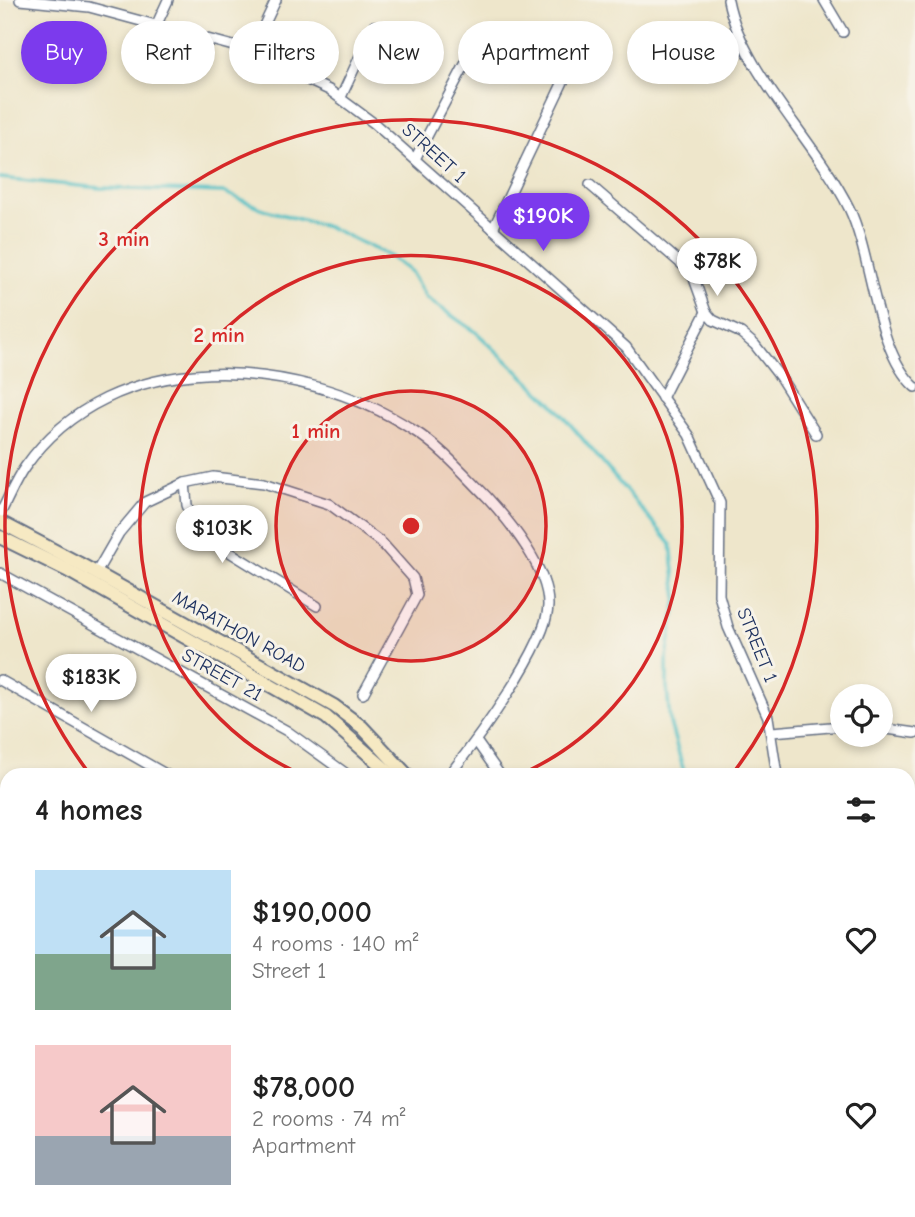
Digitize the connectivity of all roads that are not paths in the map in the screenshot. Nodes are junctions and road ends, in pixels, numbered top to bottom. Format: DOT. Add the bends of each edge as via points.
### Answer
graph roads {
  1 [pos="20,0"];
  2 [pos="168,0"];
  3 [pos="276,0"];
  4 [pos="728,0"];
  5 [pos="824,0"];
  6 [pos="62,3"];
  7 [pos="138,21"];
  8 [pos="158,21"];
  9 [pos="266,21"];
  10 [pos="843,32"];
  11 [pos="353,71"];
  12 [pos="458,77"];
  13 [pos="314,84"];
  14 [pos="562,84"];
  15 [pos="341,97"];
  16 [pos="415,159"];
  17 [pos="590,185"];
  18 [pos="493,229"];
  19 [pos="706,312"];
  20 [pos="915,387"];
  21 [pos="662,398"];
  22 [pos="816,434"];
  23 [pos="185,484"];
  24 [pos="0,514"];
  25 [pos="0,523"];
  26 [pos="0,537"];
  27 [pos="0,573"];
  28 [pos="96,573"];
  29 [pos="317,606"];
  30 [pos="0,680"];
  31 [pos="363,694"];
  32 [pos="830,727"];
  33 [pos="893,730"];
  34 [pos="772,732"];
  35 [pos="915,733"];
  36 [pos="476,741"];
  37 [pos="155,768"];
  38 [pos="338,768"];
  39 [pos="384,768"];
  40 [pos="400,768"];
  41 [pos="455,768"];
  42 [pos="495,768"];
  43 [pos="775,768"];
  1 -- 6 [label="street, STREET 1"];
  2 -- 8 [label="street"];
  3 -- 9 [label="street"];
  4 -- 20 [label="street" via="754,63 849,209 866,253 886,334"];
  5 -- 10 [label="street"];
  6 -- 7 [label="street, STREET 1"];
  11 -- 15 [label="street"];
  12 -- 16 [label="street"];
  13 -- 15 [label="street, STREET 1"];
  14 -- 18 [label="street"];
  15 -- 16 [label="street, STREET 1"];
  16 -- 18 [label="street, STREET 1"];
  17 -- 19 [label="street" via="692,274"];
  18 -- 21 [label="street, STREET 1" via="626,347"];
  19 -- 21 [label="street"];
  19 -- 22 [label="street" via="755,345"];
  21 -- 34 [label="street, STREET 1" via="689,435 720,503 719,595 728,628"];
  23 -- 28 [label="street" via="145,502 119,533"];
  23 -- 29 [label="street" via="197,533"];
  23 -- 31 [label="street" via="213,477 264,484 329,504 382,543 413,578 418,595"];
  24 -- 36 [label="street" via="24,467 69,422 112,395 160,378 268,376 329,390 373,407 415,431 457,466 497,509 539,570 548,605 541,636"];
  25 -- 28 [label="main road, MARATHON ROAD"];
  26 -- 39 [label="main road, MARATHON ROAD" via="326,717"];
  27 -- 38 [label="street, STREET 21" via="287,731"];
  28 -- 40 [label="main road, MARATHON ROAD" via="334,706 362,727"];
  30 -- 37 [label="street"];
  32 -- 34 [label="street"];
  33 -- 35 [label="street"];
  34 -- 43 [label="street, STREET 1"];
  36 -- 41 [label="street"];
  36 -- 42 [label="street"];
}
